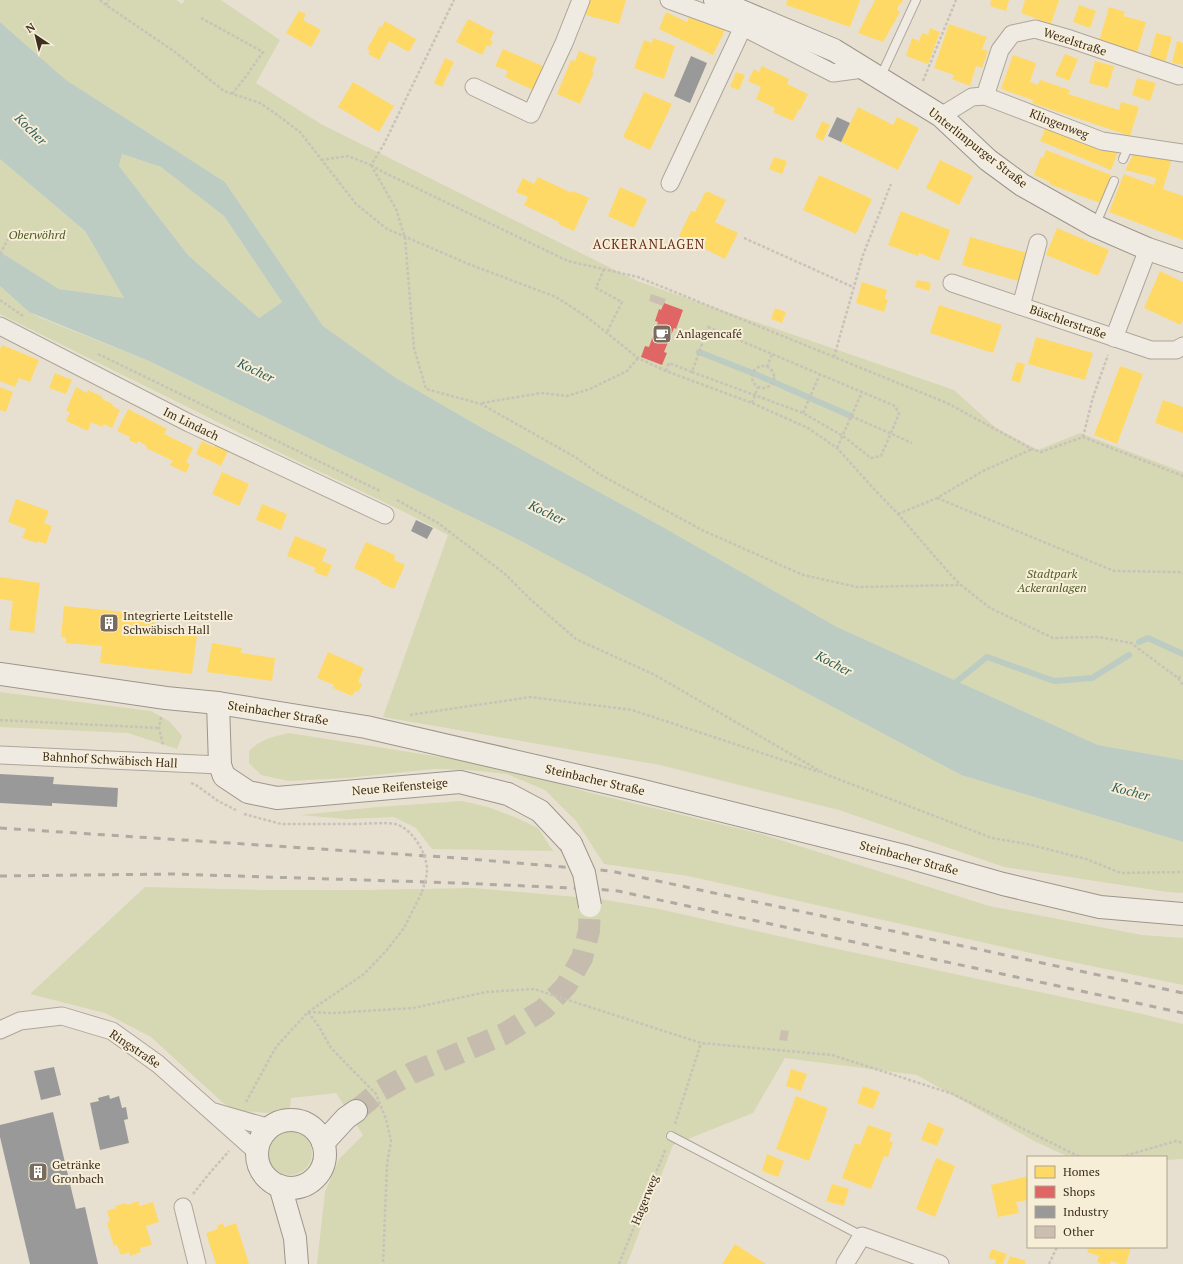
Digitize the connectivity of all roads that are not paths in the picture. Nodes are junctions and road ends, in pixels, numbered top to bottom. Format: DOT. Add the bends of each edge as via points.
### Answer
graph roads {
  1 [pos="581,0"];
  2 [pos="668,0"];
  3 [pos="715,0"];
  4 [pos="916,0"];
  5 [pos="743,26"];
  6 [pos="872,73"];
  7 [pos="1179,76"];
  8 [pos="474,87"];
  9 [pos="985,96"];
  10 [pos="941,116"];
  11 [pos="1183,153"];
  12 [pos="1114,181"];
  13 [pos="670,183"];
  14 [pos="1095,226"];
  15 [pos="1038,243"];
  16 [pos="1148,249"];
  17 [pos="1183,261"];
  18 [pos="952,283"];
  19 [pos="1021,306"];
  20 [pos="0,326"];
  21 [pos="1114,338"];
  22 [pos="1183,346"];
  23 [pos="385,514"];
  24 [pos="0,674"];
  25 [pos="218,703"];
  26 [pos="0,755"];
  27 [pos="220,765"];
  28 [pos="590,906"];
  29 [pos="1183,914"];
  30 [pos="0,1030"];
  31 [pos="210,1111"];
  32 [pos="351,1114"];
  33 [pos="270,1128"];
  34 [pos="319,1136"];
  35 [pos="671,1136"];
  36 [pos="258,1153"];
  37 [pos="307,1184"];
  38 [pos="280,1186"];
  39 [pos="183,1208"];
  40 [pos="862,1236"];
  41 [pos="295,1238"];
  42 [pos="198,1264"];
  43 [pos="297,1264"];
  44 [pos="845,1264"];
  45 [pos="940,1264"];
  1 -- 8 [label="street" via="531,114"];
  2 -- 5 [label="street"];
  3 -- 6 [label="main road, Unterlimpurger Straße" via="834,50"];
  4 -- 6 [label="lane"];
  5 -- 6 [label="street" via="833,73"];
  5 -- 13 [label="street"];
  6 -- 10 [label="main road, Unterlimpurger Straße"];
  7 -- 9 [label="street, Wezelstraße" via="1035,29 1012,34 1000,50"];
  9 -- 10 [label="street" via="972,97"];
  9 -- 11 [label="street, Klingenweg" via="1102,140 1126,152"];
  10 -- 14 [label="main road, Unterlimpurger Straße" via="988,160 1022,185"];
  12 -- 14 [label="lane"];
  14 -- 16 [label="main road, Unterlimpurger Straße"];
  15 -- 19 [label="street, Büschlerstraße"];
  16 -- 17 [label="main road, Unterlimpurger Straße"];
  16 -- 21 [label="street, Büschlerstraße"];
  18 -- 19 [label="street, Büschlerstraße"];
  19 -- 21 [label="street, Büschlerstraße"];
  20 -- 23 [label="street, Im Lindach" via="190,424"];
  21 -- 22 [label="street, Büschlerstraße" via="1150,350 1176,350"];
  24 -- 25 [label="main road, Steinbacher Straße"];
  25 -- 27 [label="main road"];
  25 -- 29 [label="main road, Steinbacher Straße" via="366,727 620,785 1100,907"];
  26 -- 27 [label="street, Bahnhof Schwäbisch Hall"];
  27 -- 28 [label="main road, Neue Reifensteige, bridge" via="224,776 248,792 277,798 460,782 508,794 540,811 570,844 584,873"];
  30 -- 31 [label="street, Ringstraße" via="20,1021 62,1016 112,1032 158,1064"];
  31 -- 33 [label="street, Ringstraße"];
  31 -- 36 [label="street, Ringstraße"];
  32 -- 34 [label="main road"];
  33 -- 34 [label="main road" via="278,1123 297,1121 306,1124"];
  33 -- 36 [label="main road" via="261,1140"];
  34 -- 37 [label="main road" via="325,1155 323,1167"];
  35 -- 40 [label="lane"];
  36 -- 38 [label="main road" via="263,1173"];
  37 -- 38 [label="main road" via="289,1188"];
  37 -- 41 [label="main road"];
  38 -- 41 [label="main road"];
  39 -- 42 [label="street"];
  40 -- 44 [label="street"];
  40 -- 45 [label="street"];
  41 -- 43 [label="main road"];
}
